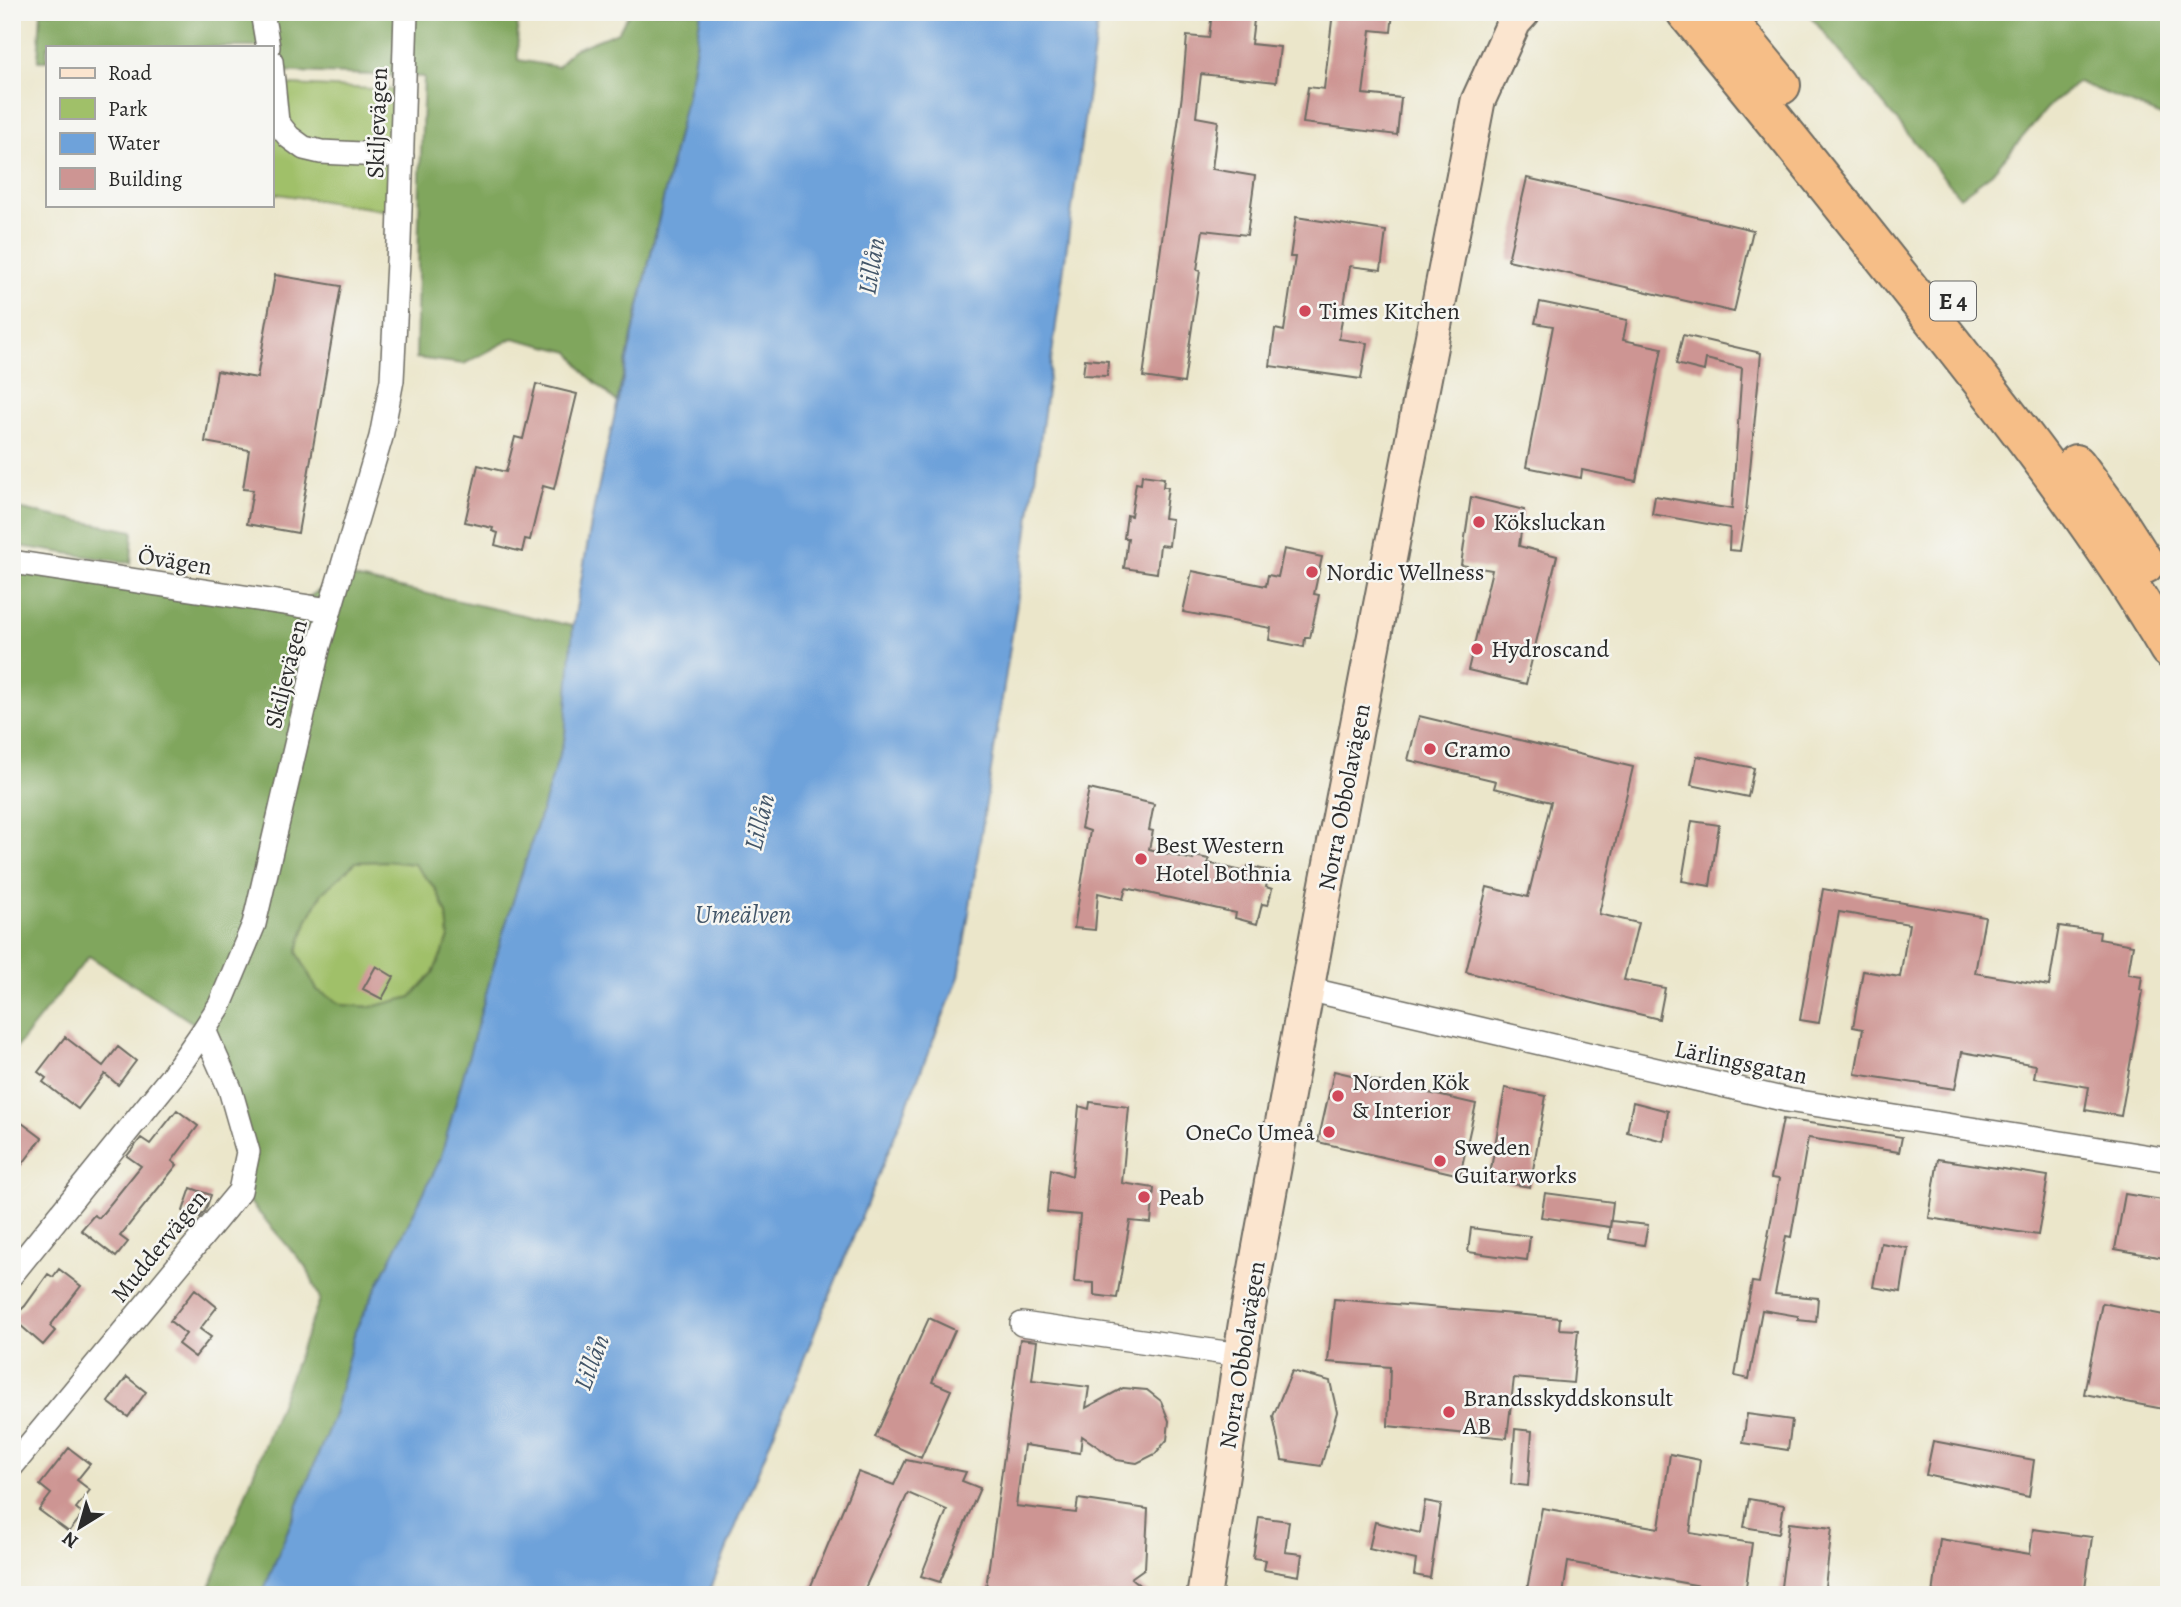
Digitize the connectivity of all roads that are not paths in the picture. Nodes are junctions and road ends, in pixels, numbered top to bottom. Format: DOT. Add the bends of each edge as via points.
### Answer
graph roads {
  1 [pos="261,12"];
  2 [pos="406,12"];
  3 [pos="1523,12"];
  4 [pos="1686,12"];
  5 [pos="1721,12"];
  6 [pos="268,46"];
  7 [pos="273,81"];
  8 [pos="402,156"];
  9 [pos="12,562"];
  10 [pos="2169,601"];
  11 [pos="330,610"];
  12 [pos="2169,649"];
  13 [pos="1307,989"];
  14 [pos="204,1030"];
  15 [pos="2169,1160"];
  16 [pos="12,1275"];
  17 [pos="1022,1324"];
  18 [pos="1240,1355"];
  19 [pos="12,1466"];
  20 [pos="1204,1595"];
  1 -- 6 [label="street"];
  2 -- 8 [label="street, Skiljevägen"];
  3 -- 13 [label="street, Norra Obbolavägen" via="1514,22 1478,101"];
  4 -- 12 [label="highway, E 4" via="1991,391"];
  5 -- 10 [label="highway, E 4" via="2002,363 2113,514"];
  7 -- 8 [label="street" via="277,122 304,148"];
  8 -- 11 [label="street, Skiljevägen" via="392,380 381,437"];
  9 -- 11 [label="street, Övägen"];
  11 -- 14 [label="street, Skiljevägen" via="254,923 220,1005"];
  13 -- 15 [label="street, Lärlingsgatan" via="1787,1100"];
  13 -- 18 [label="street, Norra Obbolavägen"];
  14 -- 16 [label="street, Skiljevägen"];
  14 -- 19 [label="street, Muddervägen" via="230,1089 248,1152 240,1191"];
  17 -- 18 [label="street"];
  18 -- 20 [label="street, Norra Obbolavägen"];
}
